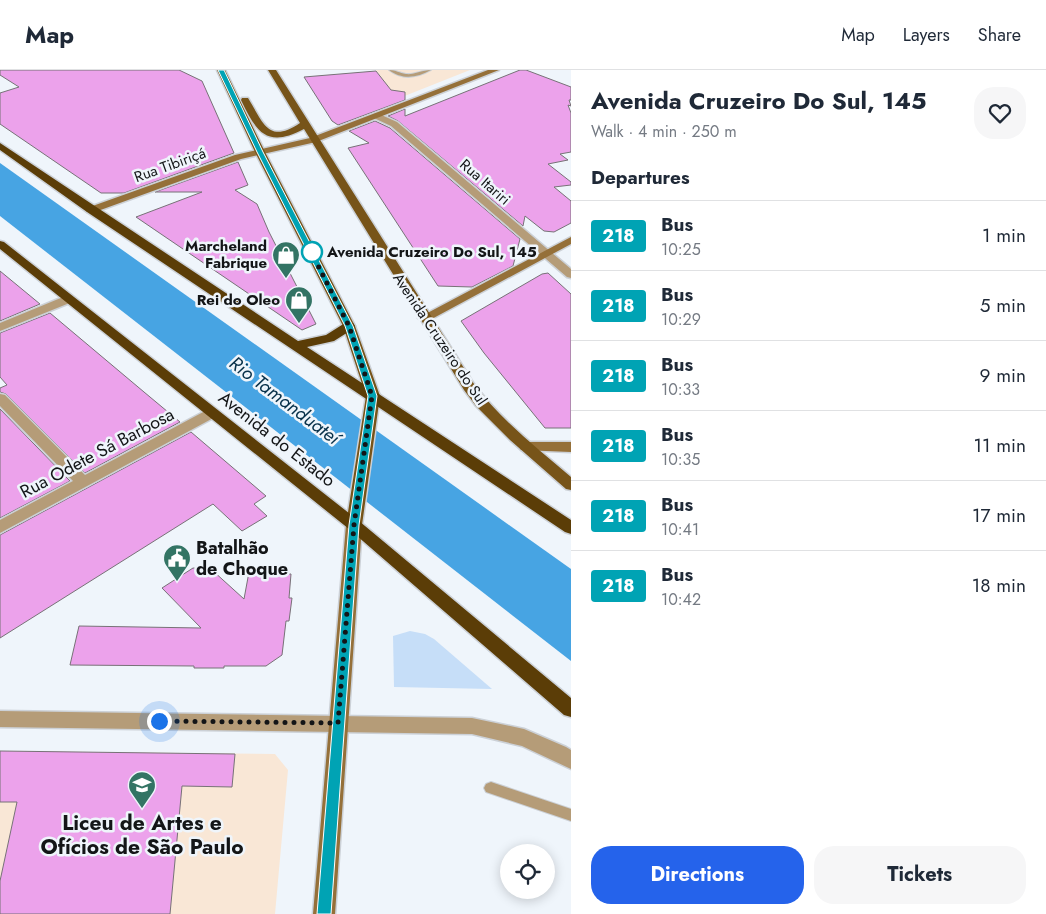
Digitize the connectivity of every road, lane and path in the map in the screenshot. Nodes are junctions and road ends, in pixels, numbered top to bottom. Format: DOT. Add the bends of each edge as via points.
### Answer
graph roads {
  1 [pos="221,70"];
  2 [pos="272,70"];
  3 [pos="392,70"];
  4 [pos="428,70"];
  5 [pos="496,70"];
  6 [pos="228,86"];
  7 [pos="377,116"];
  8 [pos="305,124"];
  9 [pos="314,140"];
  10 [pos="0,146"];
  11 [pos="260,152"];
  12 [pos="91,210"];
  13 [pos="571,240"];
  14 [pos="0,244"];
  15 [pos="545,253"];
  16 [pos="571,275"];
  17 [pos="68,299"];
  18 [pos="424,318"];
  19 [pos="349,326"];
  20 [pos="0,327"];
  21 [pos="296,346"];
  22 [pos="372,396"];
  23 [pos="0,398"];
  24 [pos="212,413"];
  25 [pos="526,447"];
  26 [pos="571,447"];
  27 [pos="82,482"];
  28 [pos="571,484"];
  29 [pos="354,525"];
  30 [pos="0,527"];
  31 [pos="571,528"];
  32 [pos="571,708"];
  33 [pos="0,720"];
  34 [pos="338,723"];
  35 [pos="571,760"];
  36 [pos="491,788"];
  37 [pos="571,815"];
  38 [pos="324,914"];
  1 -- 6 [label="main road"];
  2 -- 8 [label="main road, Avenida Cruzeiro do Sul"];
  3 -- 4 [label="lane" via="405,77"];
  5 -- 7 [label="street, Rua Tibiriçá"];
  6 -- 8 [label="main road" via="240,90 260,127 266,131 284,134"];
  6 -- 11 [label="main road"];
  7 -- 9 [label="street, Rua Tibiriçá"];
  7 -- 15 [label="street, Rua Itariri" via="394,124"];
  8 -- 9 [label="main road, Avenida Cruzeiro do Sul"];
  9 -- 11 [label="street, Rua Tibiriçá"];
  9 -- 18 [label="main road, Avenida Cruzeiro do Sul"];
  10 -- 12 [label="highway"];
  11 -- 12 [label="street, Rua Tibiriçá" via="238,156"];
  11 -- 19 [label="main road"];
  12 -- 21 [label="highway"];
  13 -- 15 [label="street"];
  14 -- 17 [label="highway, Avenida do Estado"];
  15 -- 16 [label="street, Rua Itariri"];
  15 -- 18 [label="street"];
  17 -- 20 [label="street"];
  17 -- 24 [label="highway, Avenida do Estado"];
  18 -- 25 [label="main road, Avenida Cruzeiro do Sul" via="481,403"];
  19 -- 21 [label="highway" via="330,338"];
  19 -- 22 [label="main road"];
  21 -- 22 [label="highway"];
  22 -- 29 [label="main road"];
  22 -- 31 [label="highway"];
  23 -- 27 [label="street"];
  24 -- 27 [label="street, Rua Odete Sá Barbosa"];
  24 -- 29 [label="highway, Avenida do Estado"];
  25 -- 26 [label="street"];
  25 -- 28 [label="main road, Avenida Cruzeiro do Sul"];
  27 -- 30 [label="street, Rua Odete Sá Barbosa"];
  29 -- 32 [label="highway, Avenida do Estado"];
  29 -- 34 [label="street"];
  33 -- 34 [label="street"];
  34 -- 35 [label="street" via="495,729 544,745"];
  34 -- 38 [label="street"];
  36 -- 37 [label="lane"];
}
